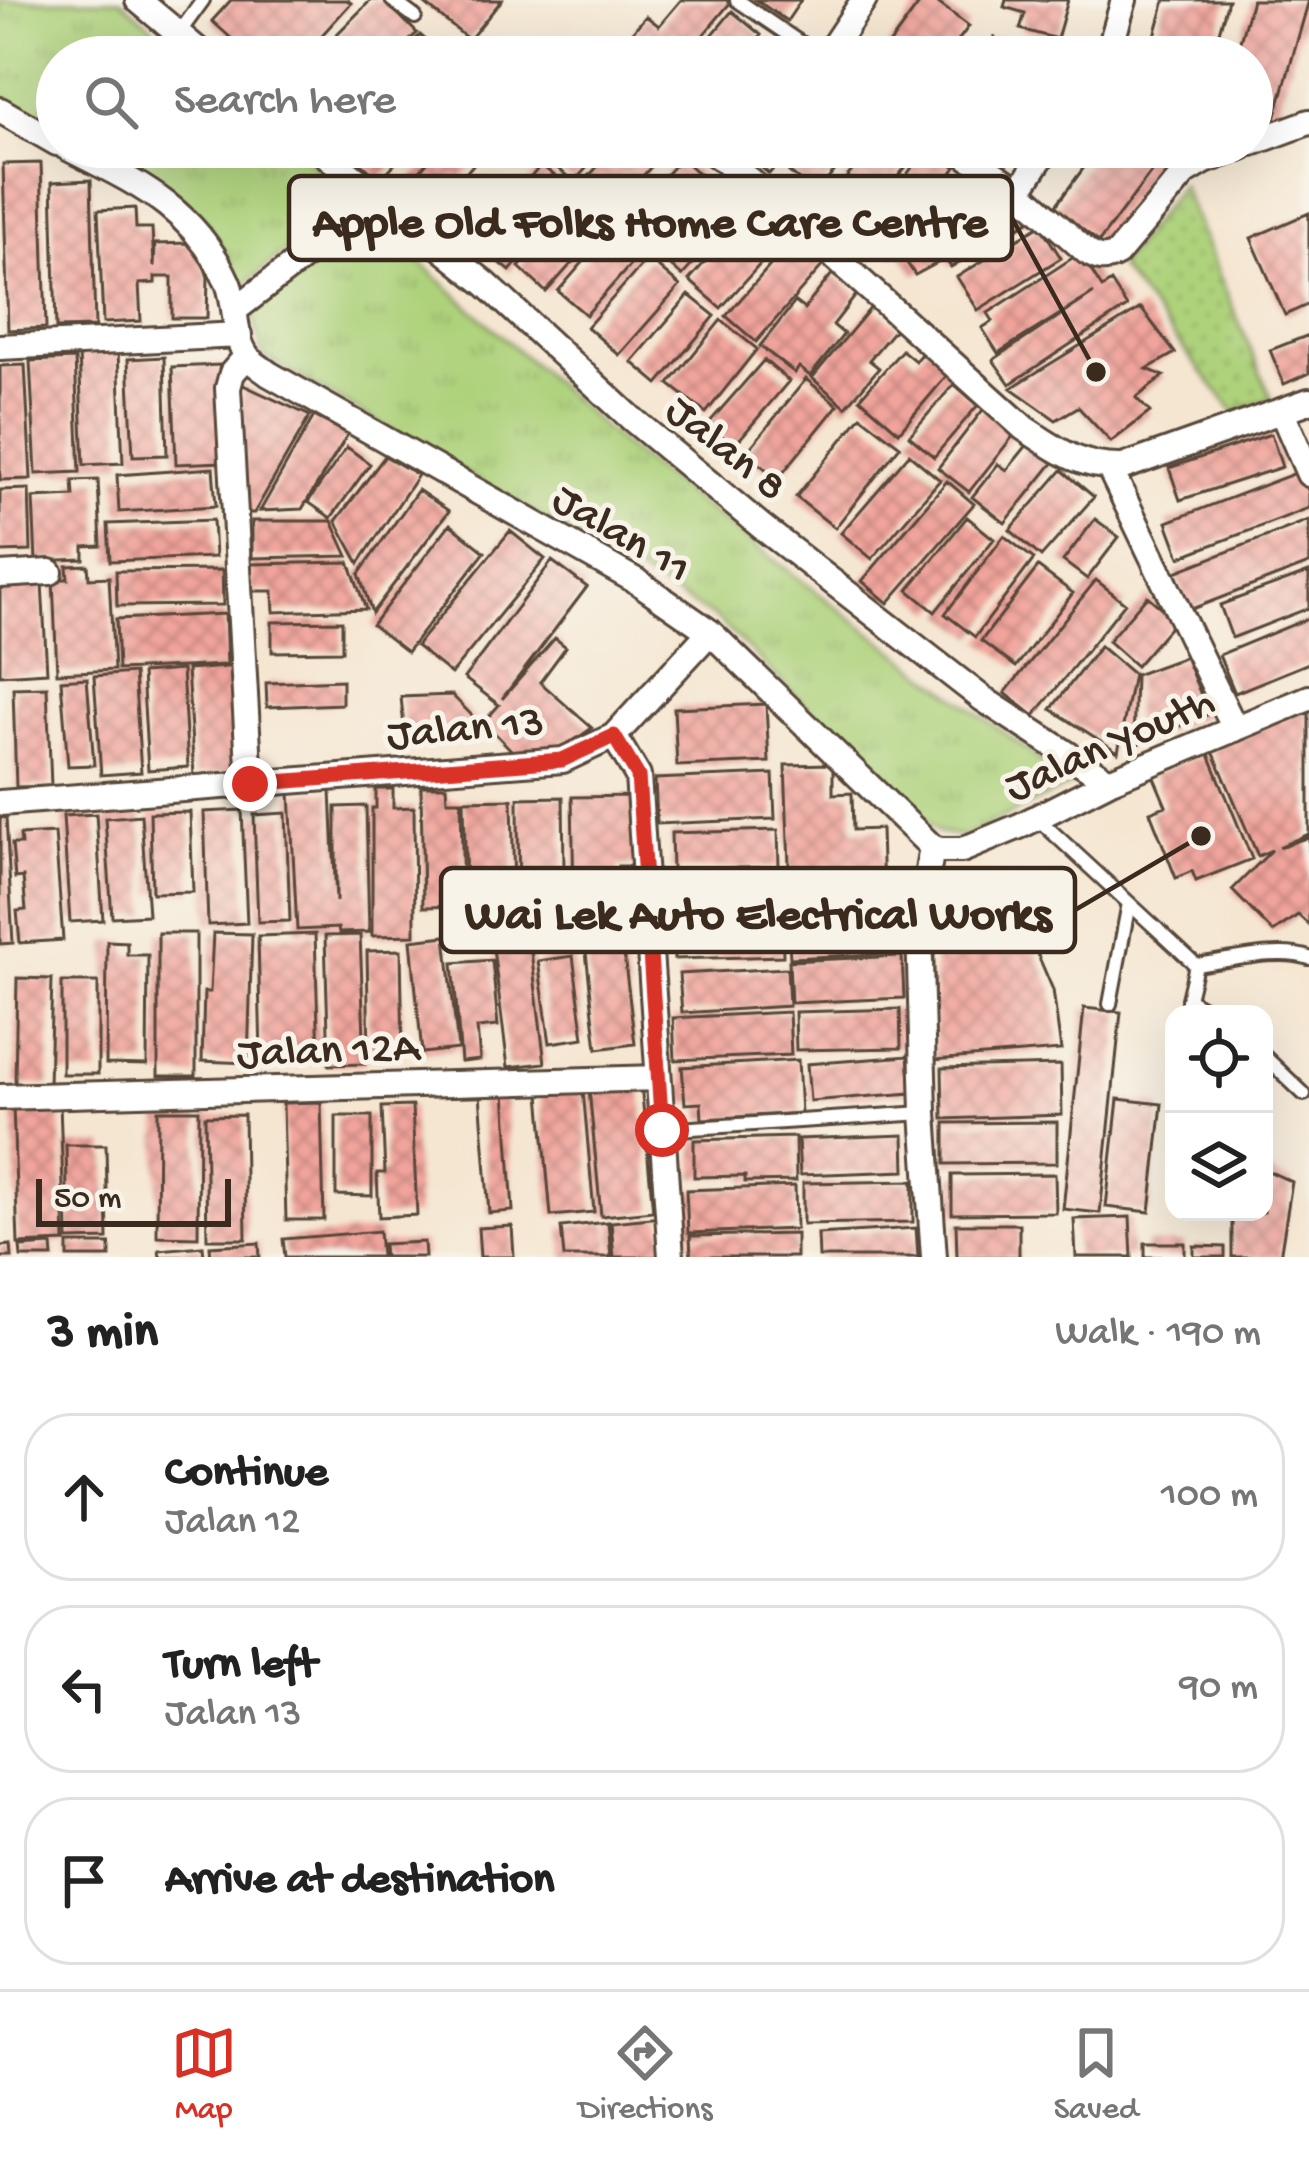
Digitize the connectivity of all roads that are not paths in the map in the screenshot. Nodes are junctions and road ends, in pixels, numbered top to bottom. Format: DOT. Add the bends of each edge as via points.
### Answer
graph roads {
  1 [pos="138,0"];
  2 [pos="203,0"];
  3 [pos="392,0"];
  4 [pos="737,0"];
  5 [pos="863,0"];
  6 [pos="1124,0"];
  7 [pos="415,17"];
  8 [pos="178,34"];
  9 [pos="180,36"];
  10 [pos="792,36"];
  11 [pos="838,36"];
  12 [pos="1114,36"];
  13 [pos="0,110"];
  14 [pos="1309,122"];
  15 [pos="36,130"];
  16 [pos="1273,135"];
  17 [pos="106,168"];
  18 [pos="341,168"];
  19 [pos="733,168"];
  20 [pos="985,168"];
  21 [pos="1034,168"];
  22 [pos="1193,168"];
  23 [pos="1019,191"];
  24 [pos="379,199"];
  25 [pos="236,309"];
  26 [pos="243,346"];
  27 [pos="0,347"];
  28 [pos="1309,401"];
  29 [pos="1282,412"];
  30 [pos="1109,467"];
  31 [pos="1309,474"];
  32 [pos="50,572"];
  33 [pos="0,575"];
  34 [pos="710,632"];
  35 [pos="1309,698"];
  36 [pos="1235,729"];
  37 [pos="614,736"];
  38 [pos="1109,782"];
  39 [pos="250,784"];
  40 [pos="0,802"];
  41 [pos="1036,818"];
  42 [pos="936,849"];
  43 [pos="1129,903"];
  44 [pos="1309,958"];
  45 [pos="1196,965"];
  46 [pos="1110,1004"];
  47 [pos="1188,1005"];
  48 [pos="1273,1065"];
  49 [pos="658,1078"];
  50 [pos="1304,1094"];
  51 [pos="0,1097"];
  52 [pos="924,1113"];
  53 [pos="662,1130"];
  54 [pos="670,1257"];
  55 [pos="934,1257"];
  1 -- 8 [label="street"];
  2 -- 8 [label="lane"];
  3 -- 7 [label="lane"];
  4 -- 10 [label="lane"];
  5 -- 11 [label="street"];
  6 -- 12 [label="street"];
  8 -- 9 [label="street"];
  13 -- 15 [label="street"];
  14 -- 16 [label="street"];
  17 -- 25 [label="street" via="162,198 202,238"];
  18 -- 24 [label="street, Jalan 8"];
  19 -- 30 [label="street" via="1024,428 1076,460"];
  20 -- 23 [label="street"];
  21 -- 23 [label="street"];
  22 -- 23 [label="street" via="1108,259 1087,252"];
  24 -- 25 [label="street"];
  24 -- 38 [label="street, Jalan 8" via="762,526 983,699"];
  25 -- 26 [label="street"];
  26 -- 27 [label="street"];
  26 -- 34 [label="street, Jalan 11" via="269,374 638,582"];
  26 -- 39 [label="street" via="228,388"];
  28 -- 29 [label="street"];
  29 -- 30 [label="street"];
  29 -- 31 [label="street"];
  30 -- 36 [label="street"];
  32 -- 33 [label="street"];
  34 -- 37 [label="street, Jalan 13"];
  34 -- 42 [label="street, Jalan 11"];
  35 -- 36 [label="street, Jalan Youth"];
  36 -- 38 [label="street, Jalan Youth"];
  37 -- 39 [label="street, Jalan 13" via="562,760"];
  37 -- 49 [label="street" via="638,776"];
  38 -- 41 [label="street, Jalan Youth"];
  39 -- 40 [label="street, Jalan 13"];
  41 -- 42 [label="street, Jalan Youth" via="962,850"];
  41 -- 43 [label="lane"];
  42 -- 52 [label="street" via="920,925"];
  43 -- 45 [label="lane"];
  43 -- 46 [label="lane"];
  44 -- 45 [label="lane"];
  45 -- 47 [label="lane"];
  48 -- 50 [label="lane"];
  49 -- 51 [label="street, Jalan 12A"];
  49 -- 53 [label="street"];
  52 -- 53 [label="lane"];
  52 -- 55 [label="street"];
  53 -- 54 [label="street"];
}
